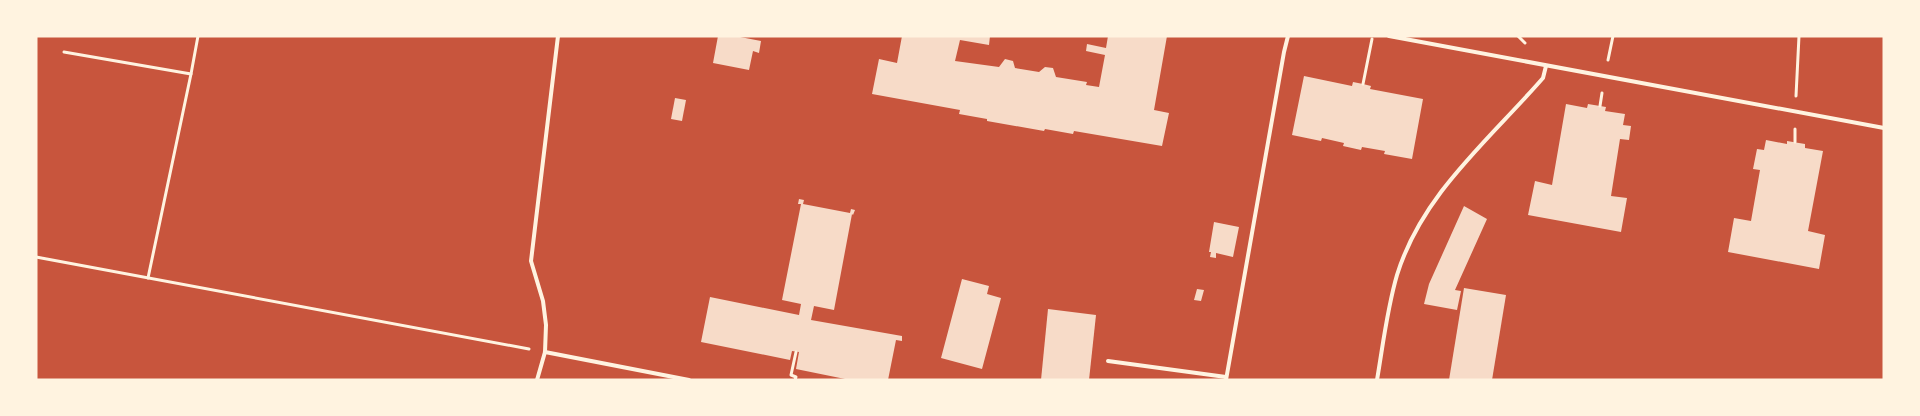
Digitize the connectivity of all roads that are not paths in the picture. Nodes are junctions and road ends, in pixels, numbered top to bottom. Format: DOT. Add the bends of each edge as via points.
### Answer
graph roads {
  1 [pos="558,36"];
  2 [pos="1288,36"];
  3 [pos="1389,36"];
  4 [pos="1546,66"];
  5 [pos="1884,128"];
  6 [pos="545,352"];
  7 [pos="1108,361"];
  8 [pos="1226,379"];
  9 [pos="537,380"];
  10 [pos="689,380"];
  11 [pos="1377,380"];
  1 -- 6 [label="lane" via="531,260 543,301"];
  2 -- 8 [label="lane"];
  3 -- 4 [label="lane"];
  4 -- 5 [label="lane"];
  4 -- 11 [label="lane" via="1543,78 1449,180 1420,223 1397,276"];
  6 -- 9 [label="lane"];
  6 -- 10 [label="lane"];
  7 -- 8 [label="lane"];
}
